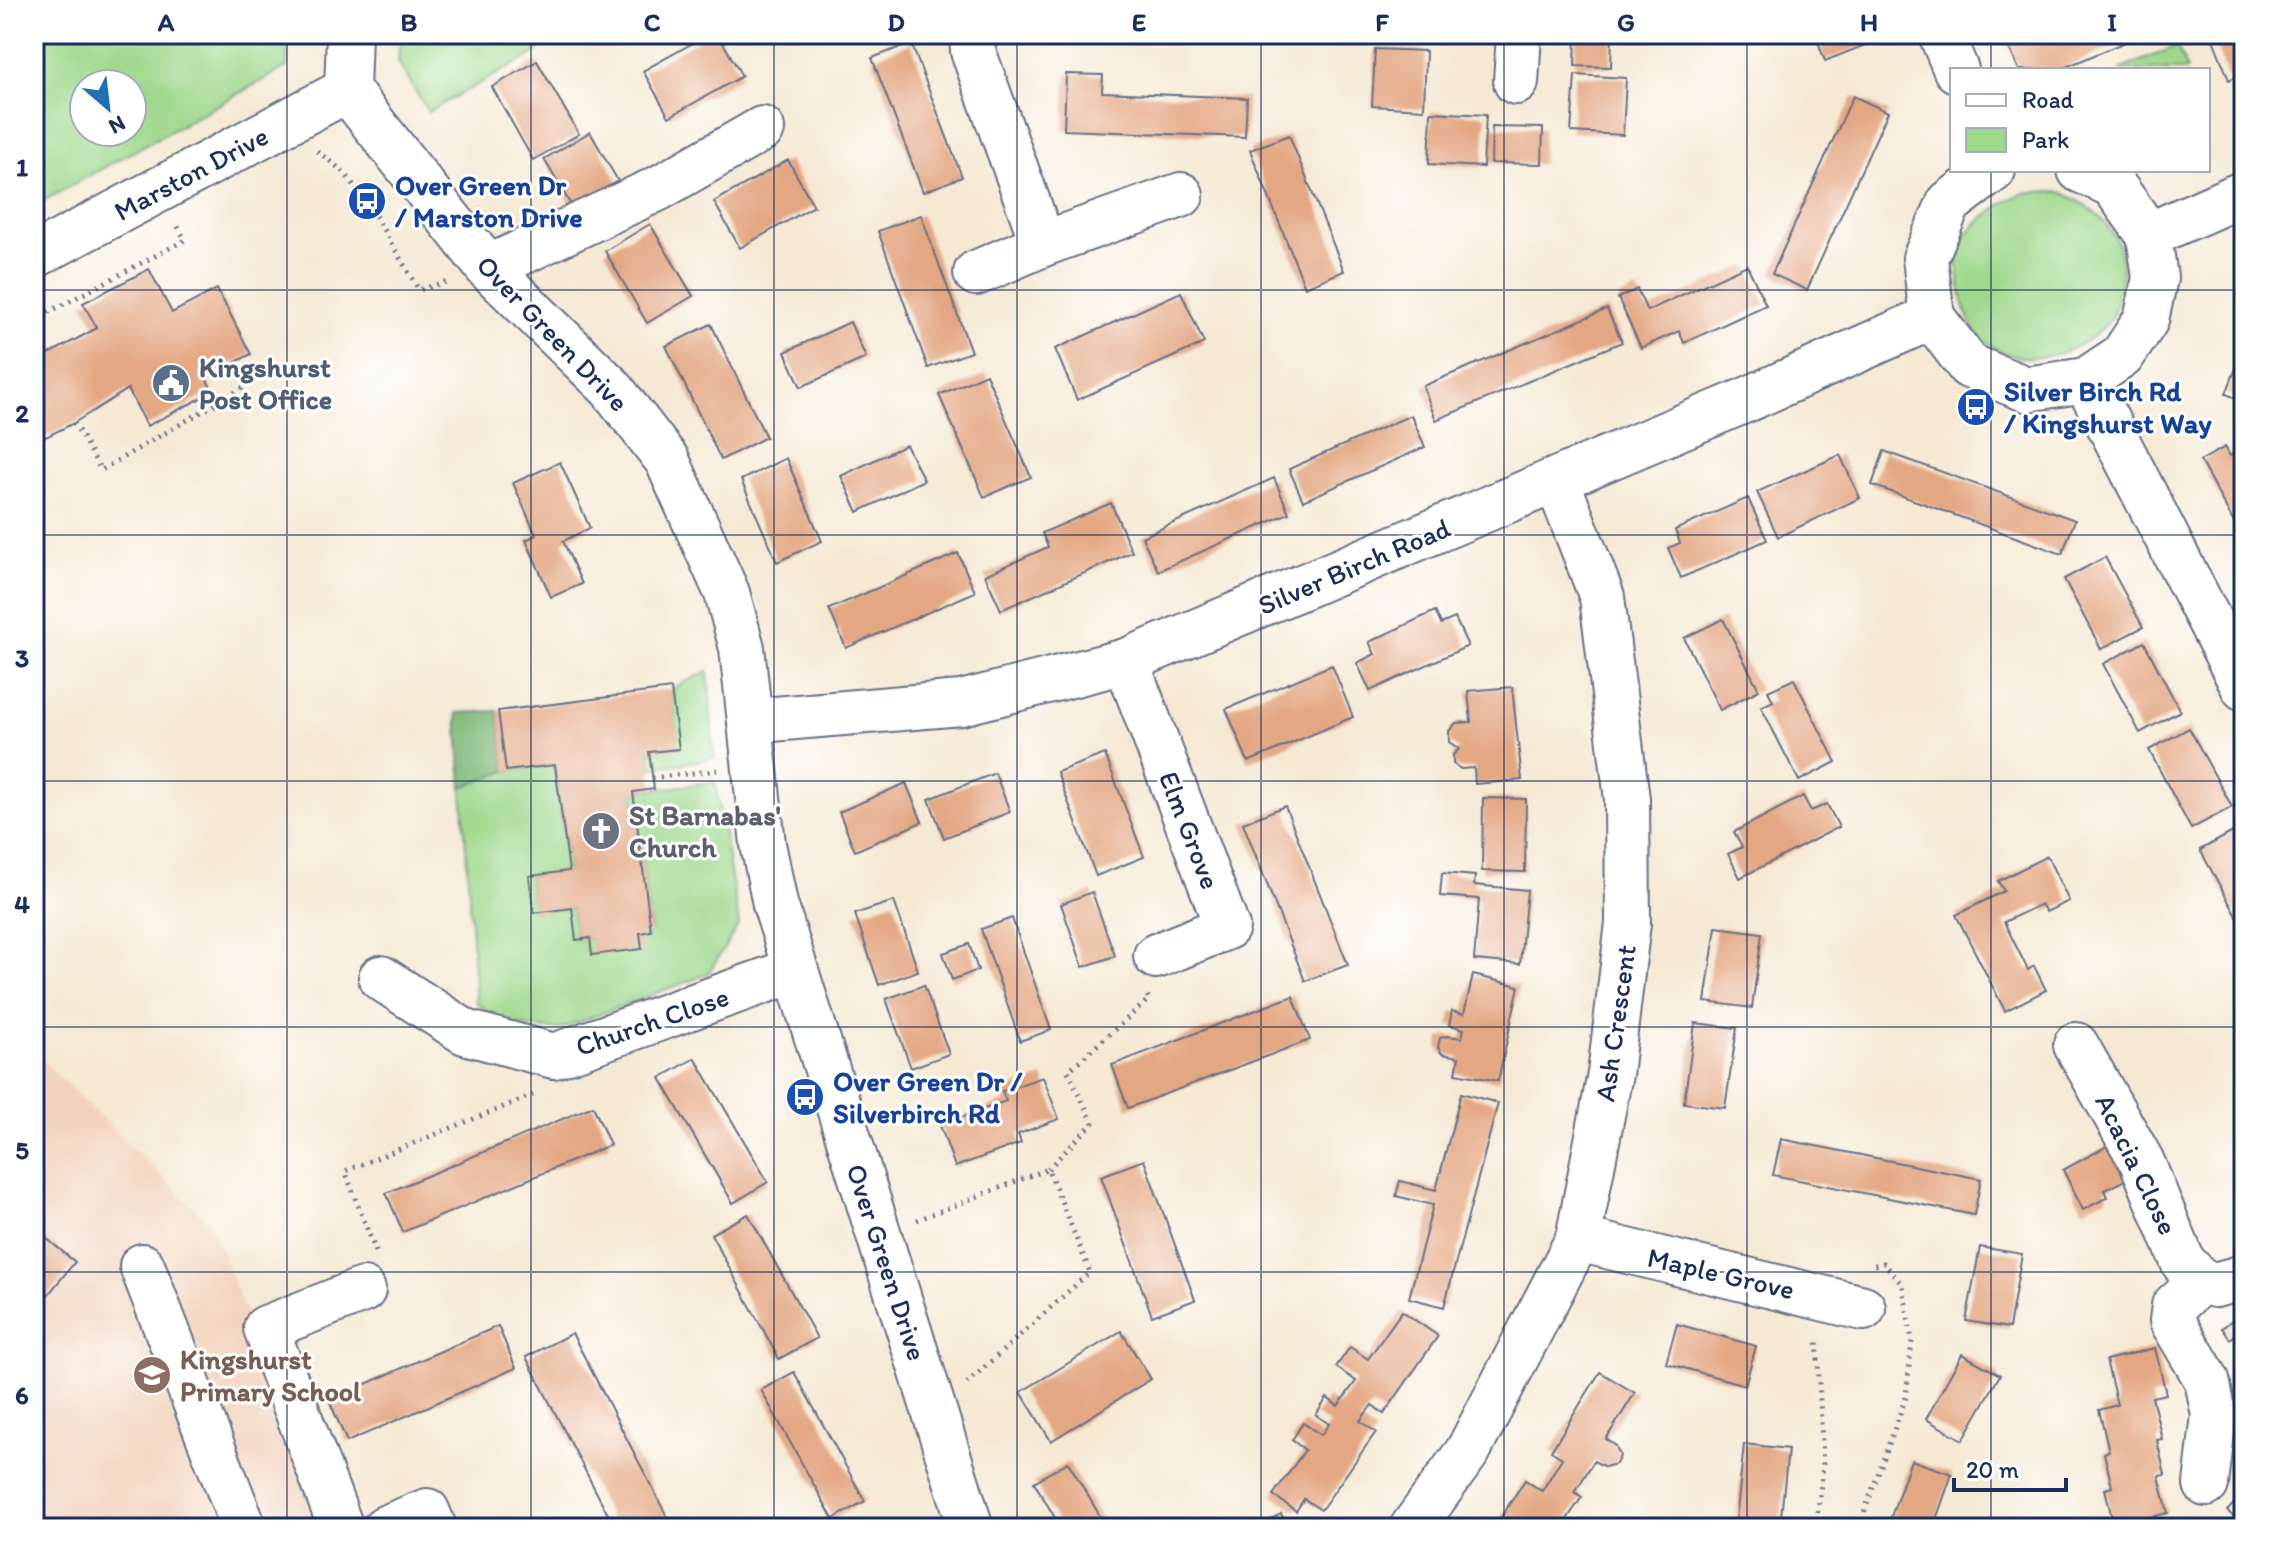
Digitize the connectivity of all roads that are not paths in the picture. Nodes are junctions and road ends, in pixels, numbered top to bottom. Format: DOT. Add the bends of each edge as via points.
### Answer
graph roads {
  1 [pos="349,34"];
  2 [pos="972,34"];
  3 [pos="1519,34"];
  4 [pos="1941,34"];
  5 [pos="1955,68"];
  6 [pos="1516,82"];
  7 [pos="347,90"];
  8 [pos="762,129"];
  9 [pos="1990,172"];
  10 [pos="2084,172"];
  11 [pos="2244,193"];
  12 [pos="1181,195"];
  13 [pos="2149,235"];
  14 [pos="1043,244"];
  15 [pos="34,256"];
  16 [pos="976,273"];
  17 [pos="475,280"];
  18 [pos="1932,317"];
  19 [pos="2086,380"];
  20 [pos="1557,481"];
  21 [pos="1126,661"];
  22 [pos="2244,688"];
  23 [pos="750,721"];
  24 [pos="1156,956"];
  25 [pos="795,970"];
  26 [pos="381,978"];
  27 [pos="2076,1045"];
  28 [pos="1578,1239"];
  29 [pos="142,1266"];
  30 [pos="2244,1277"];
  31 [pos="2201,1281"];
  32 [pos="363,1290"];
  33 [pos="1863,1308"];
  34 [pos="2206,1484"];
  35 [pos="244,1528"];
  36 [pos="341,1528"];
  37 [pos="385,1528"];
  38 [pos="434,1528"];
  39 [pos="971,1528"];
  40 [pos="1412,1528"];
  1 -- 7 [label="street"];
  2 -- 14 [label="street" via="973,51"];
  3 -- 6 [label="street"];
  4 -- 5 [label="street"];
  7 -- 15 [label="street, Marston Drive"];
  7 -- 17 [label="street, Over Green Drive"];
  8 -- 17 [label="street" via="659,188"];
  9 -- 18 [label="street" via="1949,203 1925,258"];
  10 -- 13 [label="street" via="2113,185"];
  11 -- 13 [label="street"];
  12 -- 14 [label="street"];
  13 -- 19 [label="street" via="2155,278 2146,320 2122,356"];
  14 -- 16 [label="street"];
  17 -- 23 [label="street, Over Green Drive" via="611,388 667,460 727,593 742,648"];
  18 -- 19 [label="street" via="1969,366 2026,389"];
  18 -- 20 [label="street, Silver Birch Road"];
  19 -- 22 [label="street"];
  20 -- 21 [label="street, Silver Birch Road"];
  20 -- 28 [label="street, Ash Crescent" via="1602,597 1627,799 1628,923 1610,1074"];
  21 -- 23 [label="street, Silver Birch Road" via="961,703"];
  21 -- 24 [label="street, Elm Grove" via="1227,927"];
  23 -- 25 [label="street, Over Green Drive" via="763,844"];
  25 -- 26 [label="street, Church Close" via="554,1056 465,1032"];
  25 -- 39 [label="street, Over Green Drive"];
  27 -- 31 [label="street, Acacia Close" via="2142,1162 2183,1262"];
  28 -- 33 [label="street, Maple Grove"];
  28 -- 40 [label="street, Ash Crescent" via="1468,1451"];
  29 -- 35 [label="street"];
  30 -- 31 [label="street" via="2215,1285"];
  31 -- 34 [label="street" via="2174,1306 2172,1321 2207,1380 2214,1415"];
  32 -- 36 [label="street" via="266,1328"];
  37 -- 38 [label="street" via="427,1511"];
}
